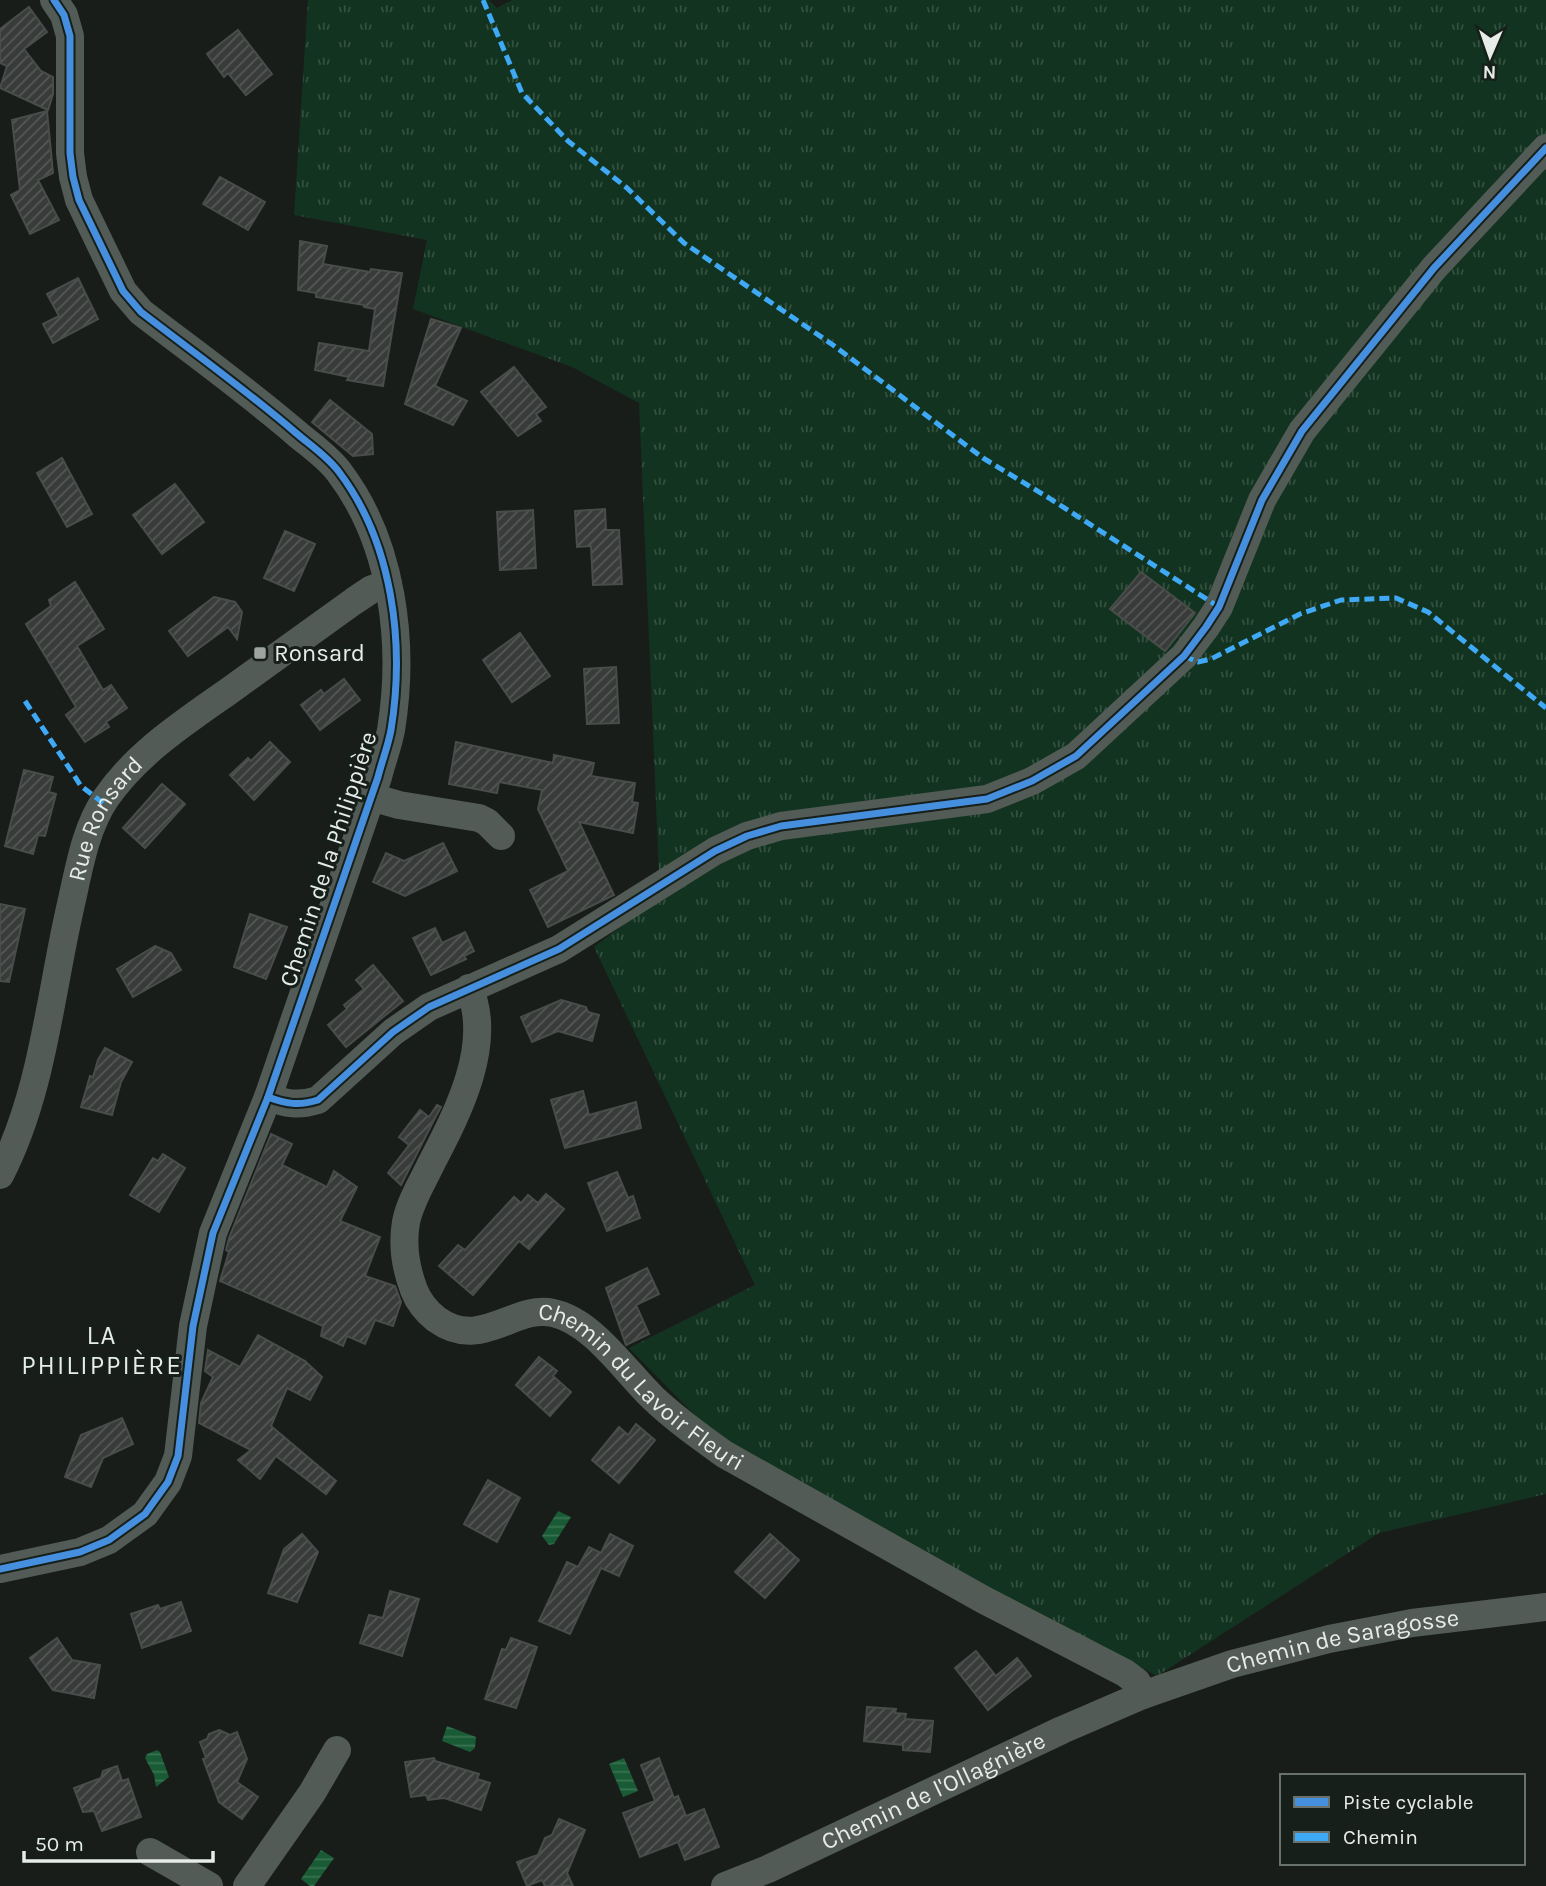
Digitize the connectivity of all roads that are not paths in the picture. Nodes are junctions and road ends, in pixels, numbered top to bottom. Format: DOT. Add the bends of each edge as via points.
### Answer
graph roads {
  1 [pos="54,0"];
  2 [pos="1546,148"];
  3 [pos="388,584"];
  4 [pos="371,797"];
  5 [pos="500,836"];
  6 [pos="469,988"];
  7 [pos="268,1097"];
  8 [pos="0,1175"];
  9 [pos="0,1569"];
  10 [pos="1546,1607"];
  11 [pos="1143,1695"];
  12 [pos="337,1750"];
  13 [pos="150,1852"];
  14 [pos="209,1886"];
  15 [pos="247,1886"];
  16 [pos="725,1886"];
  1 -- 3 [label="street, Chemin de la Philippière" via="70,36 73,177 79,200 123,291 141,312 338,469 363,507"];
  2 -- 6 [label="street" via="1434,268 1302,431 1262,499 1219,607 1184,656 1076,756 987,799 781,826 747,836 715,851 559,949"];
  3 -- 4 [label="street, Chemin de la Philippière" via="396,679 391,732"];
  3 -- 8 [label="street, Rue Ronsard" via="354,601 173,731 131,766 105,800 88,836 77,876 32,1092"];
  4 -- 5 [label="street, Chemin de la Philippière" via="479,818"];
  4 -- 7 [label="street, Chemin de la Philippière"];
  6 -- 7 [label="street" via="429,1007 393,1032 318,1100 293,1105"];
  6 -- 11 [label="street, Chemin du Lavoir Fleuri" via="478,1018 471,1067 406,1222 409,1278 425,1310 446,1326 468,1330 491,1328 543,1311 569,1319 592,1335 686,1427 724,1454 984,1600 1125,1673 1137,1682"];
  7 -- 9 [label="street, Chemin de la Philippière" via="213,1233 193,1326 178,1456 167,1482 154,1503 109,1540 80,1552"];
  10 -- 11 [label="street, Chemin de Saragosse" via="1412,1623 1329,1639 1232,1664"];
  11 -- 16 [label="street, Chemin de l'Ollagnière"];
  12 -- 15 [label="street"];
  13 -- 14 [label="street"];
}
